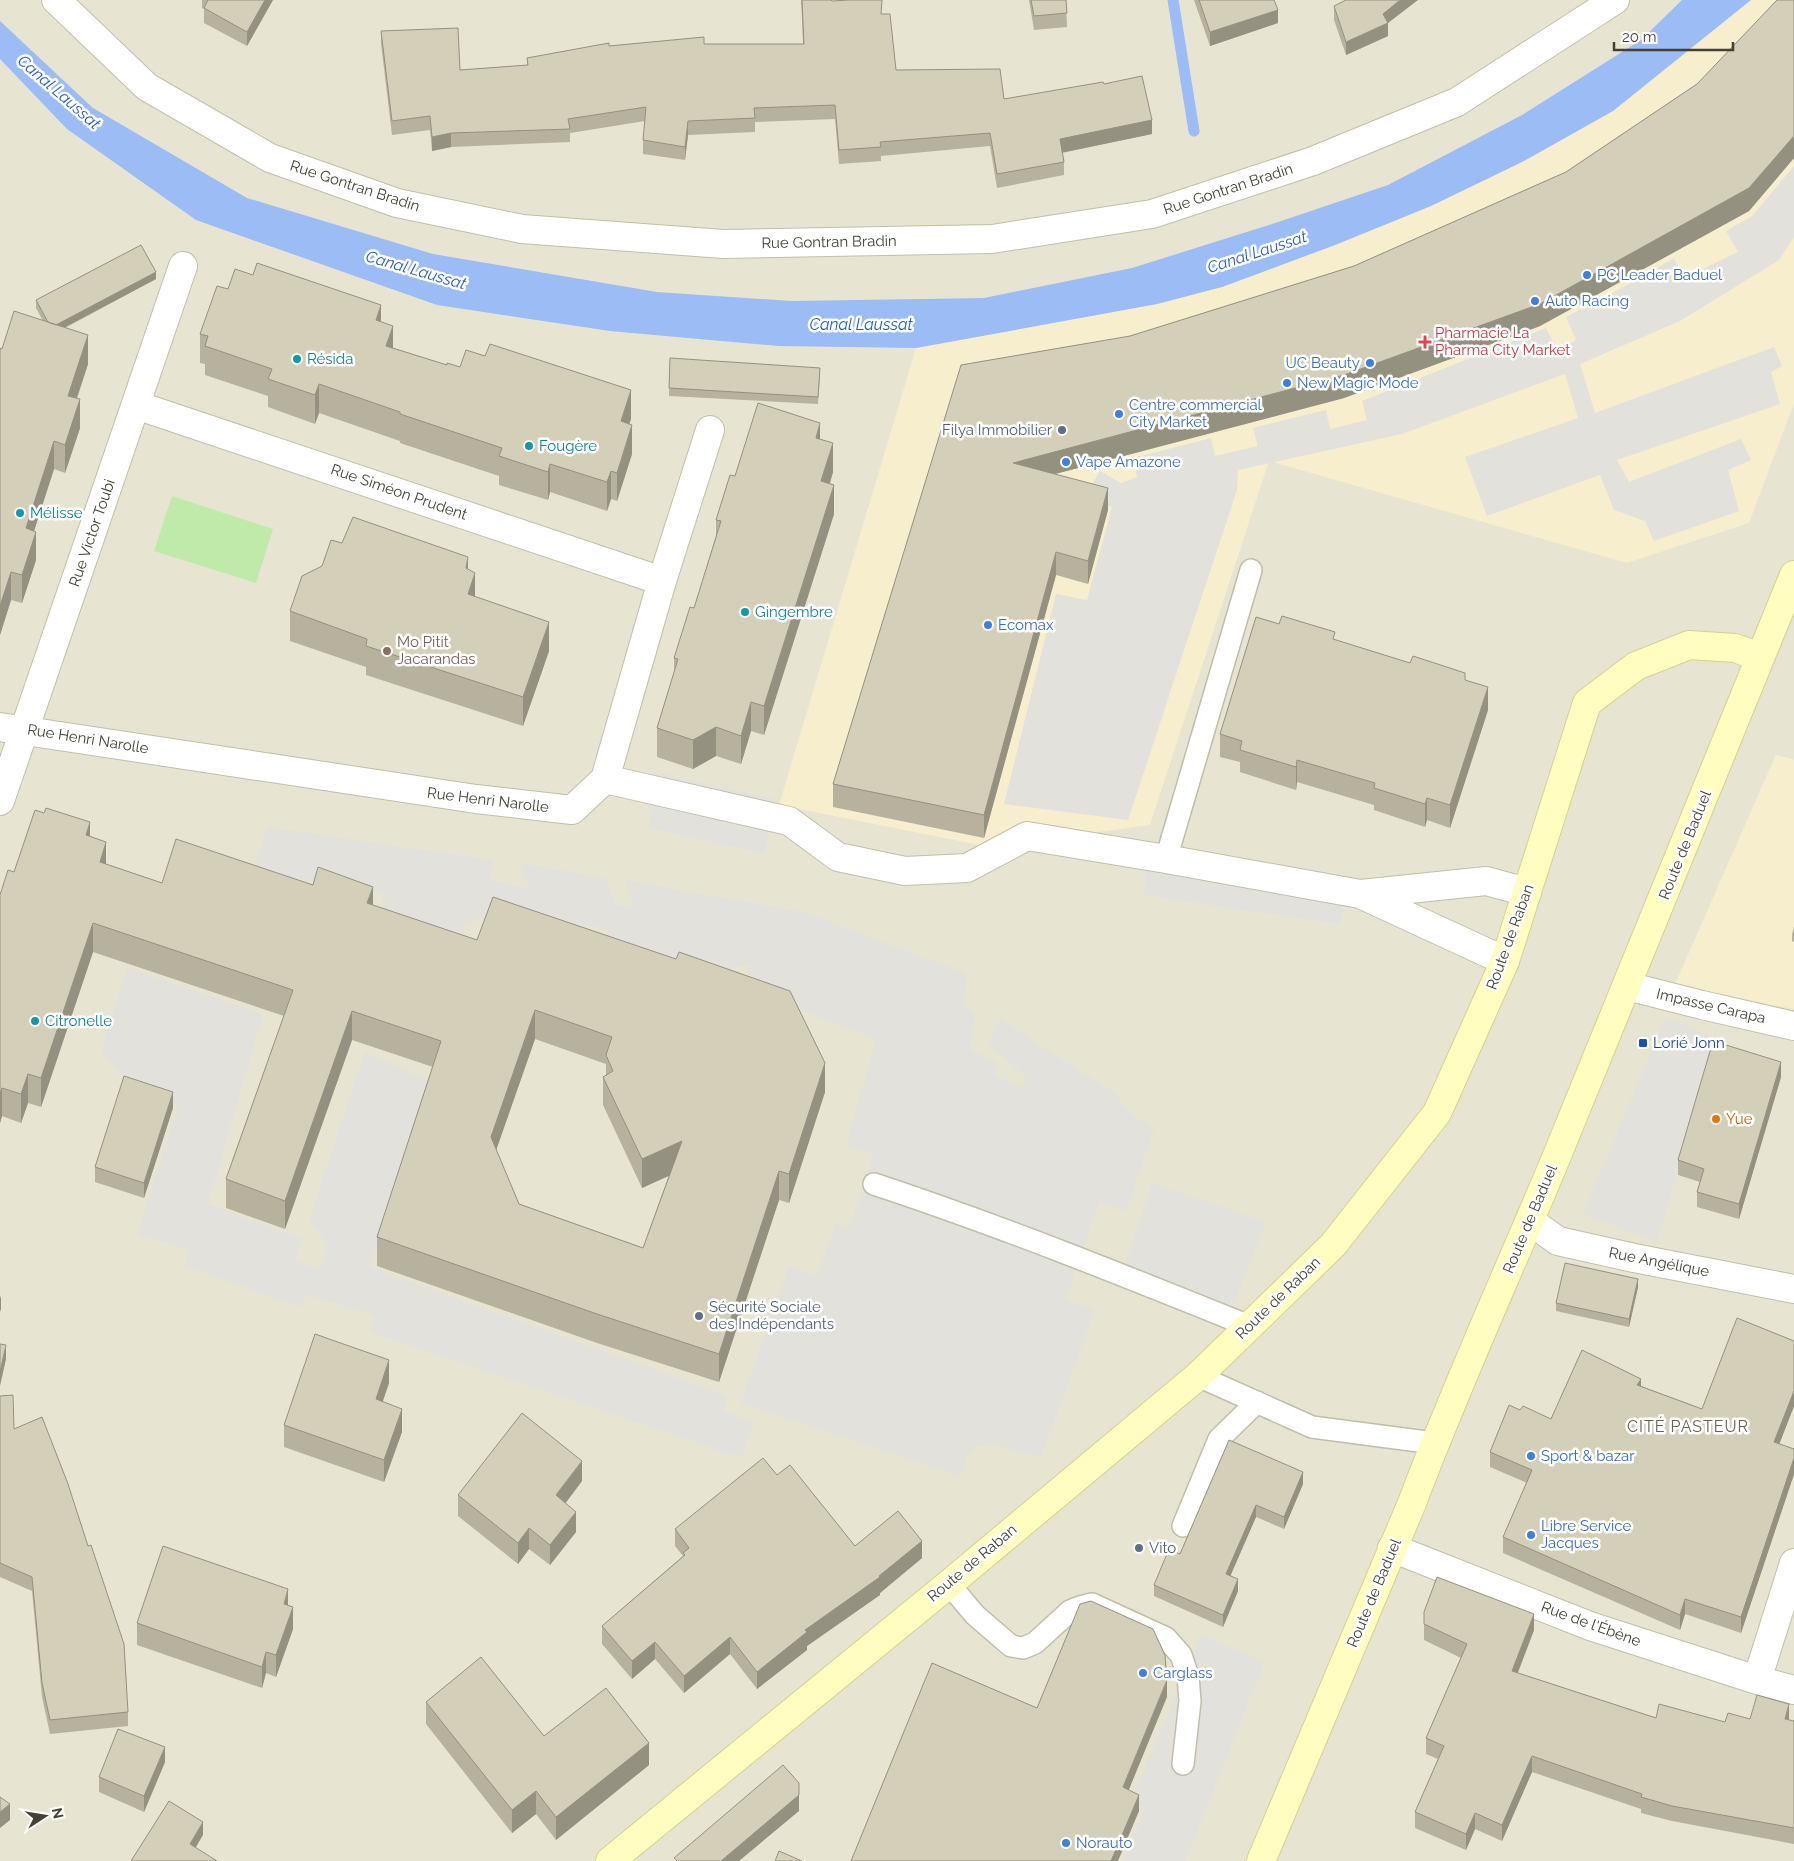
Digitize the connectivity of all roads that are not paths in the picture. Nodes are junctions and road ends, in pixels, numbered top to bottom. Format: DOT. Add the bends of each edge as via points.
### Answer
graph roads {
  1 [pos="56,0"];
  2 [pos="1615,0"];
  3 [pos="183,266"];
  4 [pos="136,405"];
  5 [pos="710,430"];
  6 [pos="1251,570"];
  7 [pos="1794,575"];
  8 [pos="662,581"];
  9 [pos="1760,657"];
  10 [pos="12,728"];
  11 [pos="605,779"];
  12 [pos="0,801"];
  13 [pos="1166,859"];
  14 [pos="1527,892"];
  15 [pos="1360,894"];
  16 [pos="1505,961"];
  17 [pos="1627,986"];
  18 [pos="1794,1026"];
  19 [pos="874,1184"];
  20 [pos="1530,1221"];
  21 [pos="1794,1288"];
  22 [pos="1250,1326"];
  23 [pos="1198,1376"];
  24 [pos="1257,1402"];
  25 [pos="1434,1443"];
  26 [pos="1183,1526"];
  27 [pos="1392,1548"];
  28 [pos="1794,1564"];
  29 [pos="948,1584"];
  30 [pos="1757,1680"];
  31 [pos="1794,1690"];
  32 [pos="1183,1764"];
  33 [pos="610,1861"];
  34 [pos="1261,1861"];
  1 -- 2 [label="street, Rue Gontran Bradin" via="148,87 270,158 397,203 522,228 723,244 992,239 1152,214 1313,161 1457,102"];
  3 -- 4 [label="street, Rue Victor Toubi"];
  4 -- 8 [label="street, Rue Siméon Prudent"];
  4 -- 10 [label="street, Rue Victor Toubi"];
  5 -- 8 [label="street"];
  6 -- 13 [label="lane"];
  7 -- 9 [label="street, Route de Baduel"];
  8 -- 11 [label="street"];
  9 -- 14 [label="street, Route de Raban" via="1735,648 1689,645 1636,666 1587,703"];
  9 -- 17 [label="street, Route de Baduel"];
  10 -- 11 [label="street, Rue Henri Narolle" via="476,799 572,810"];
  10 -- 12 [label="street, Rue Victor Toubi"];
  11 -- 13 [label="street" via="788,822 838,857 905,871 967,868 1027,836"];
  13 -- 15 [label="street"];
  14 -- 15 [label="street" via="1486,881"];
  14 -- 16 [label="street, Route de Raban"];
  15 -- 16 [label="street"];
  16 -- 22 [label="street, Route de Raban" via="1437,1113 1333,1245"];
  17 -- 18 [label="street, Impasse Carapa"];
  17 -- 20 [label="street, Route de Baduel"];
  19 -- 22 [label="lane" via="1098,1264"];
  20 -- 21 [label="street, Rue Angélique" via="1558,1241"];
  20 -- 25 [label="street, Route de Baduel"];
  22 -- 23 [label="street, Route de Raban"];
  23 -- 24 [label="lane"];
  23 -- 29 [label="street, Route de Raban"];
  24 -- 25 [label="lane" via="1312,1427"];
  24 -- 26 [label="lane" via="1219,1440"];
  25 -- 27 [label="street, Route de Baduel"];
  27 -- 30 [label="street, Rue de l'Ébène" via="1590,1626"];
  27 -- 34 [label="street, Route de Baduel"];
  28 -- 30 [label="street"];
  29 -- 32 [label="lane" via="975,1616 1011,1646 1023,1648 1036,1643 1070,1611 1092,1604 1166,1638 1181,1655 1188,1676 1190,1701"];
  29 -- 33 [label="street, Route de Raban"];
  30 -- 31 [label="street, Rue de l'Ébène"];
}
